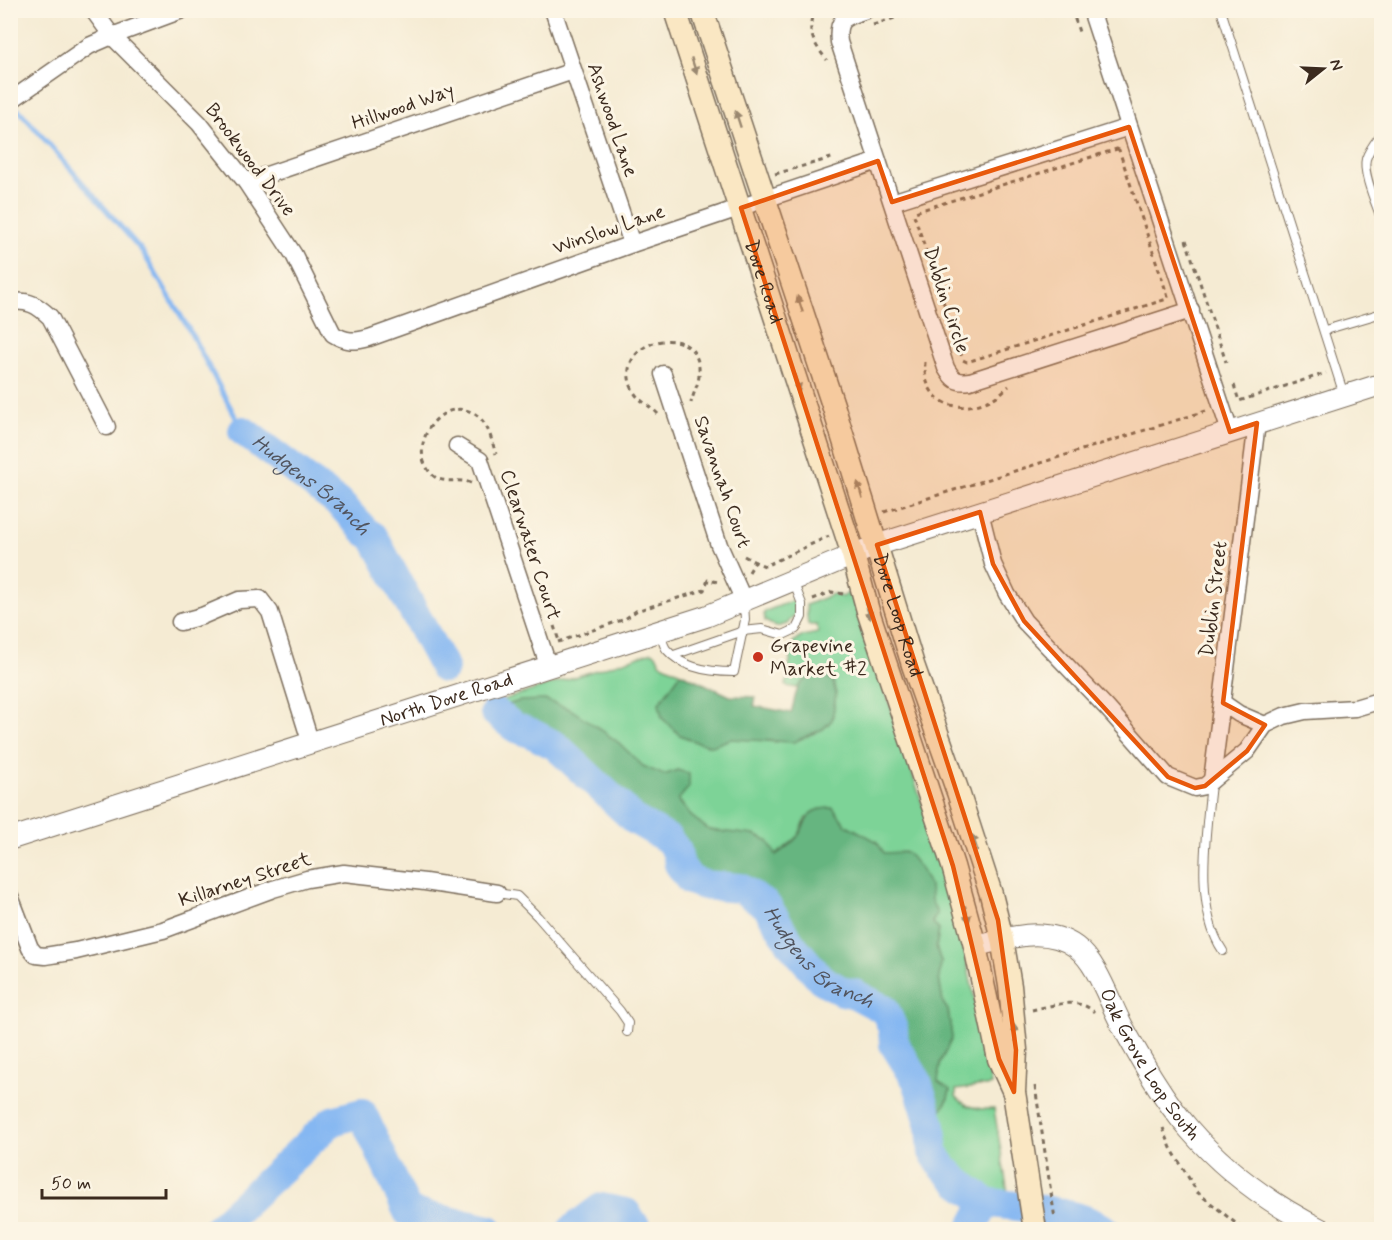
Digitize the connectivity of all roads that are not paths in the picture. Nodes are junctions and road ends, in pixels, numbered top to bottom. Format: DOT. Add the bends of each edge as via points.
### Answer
graph roads {
  1 [pos="93,10"];
  2 [pos="182,10"];
  3 [pos="553,10"];
  4 [pos="675,10"];
  5 [pos="702,10"];
  6 [pos="866,10"];
  7 [pos="1091,10"];
  8 [pos="1221,10"];
  9 [pos="112,36"];
  10 [pos="573,71"];
  11 [pos="10,101"];
  12 [pos="1129,127"];
  13 [pos="1382,133"];
  14 [pos="878,161"];
  15 [pos="246,182"];
  16 [pos="765,199"];
  17 [pos="891,202"];
  18 [pos="741,208"];
  19 [pos="1382,221"];
  20 [pos="632,244"];
  21 [pos="10,302"];
  22 [pos="1191,310"];
  23 [pos="1382,313"];
  24 [pos="1325,330"];
  25 [pos="355,342"];
  26 [pos="663,374"];
  27 [pos="1382,384"];
  28 [pos="1344,395"];
  29 [pos="1257,423"];
  30 [pos="107,427"];
  31 [pos="1230,432"];
  32 [pos="457,446"];
  33 [pos="980,512"];
  34 [pos="877,546"];
  35 [pos="853,555"];
  36 [pos="793,580"];
  37 [pos="744,602"];
  38 [pos="180,622"];
  39 [pos="743,631"];
  40 [pos="660,632"];
  41 [pos="674,656"];
  42 [pos="549,668"];
  43 [pos="1382,700"];
  44 [pos="1223,703"];
  45 [pos="1265,725"];
  46 [pos="311,744"];
  47 [pos="1212,780"];
  48 [pos="10,840"];
  49 [pos="497,893"];
  50 [pos="10,896"];
  51 [pos="1002,939"];
  52 [pos="975,946"];
  53 [pos="1223,951"];
  54 [pos="627,1032"];
  55 [pos="1024,1088"];
  56 [pos="1045,1225"];
  57 [pos="1322,1230"];
  1 -- 9 [label="street, Brookwood Drive"];
  2 -- 9 [label="street"];
  3 -- 10 [label="street, Ashwood Lane"];
  4 -- 18 [label="main road, Dove Road, one-way"];
  16 -- 5 [label="main road, Dove Road, one-way"];
  6 -- 14 [label="street, Dublin Circle" via="847,16 837,32"];
  7 -- 12 [label="street"];
  8 -- 24 [label="lane"];
  9 -- 11 [label="street" via="89,46"];
  9 -- 15 [label="street, Brookwood Drive" via="199,123"];
  10 -- 15 [label="street, Hillwood Way"];
  10 -- 20 [label="street, Ashwood Lane"];
  12 -- 17 [label="street"];
  12 -- 22 [label="street"];
  13 -- 19 [label="lane" via="1365,162"];
  14 -- 16 [label="street, Winslow Lane"];
  14 -- 17 [label="street, Dublin Circle"];
  15 -- 25 [label="street, Brookwood Drive" via="294,255 333,334 343,341"];
  16 -- 18 [label="street, Winslow Lane"];
  34 -- 16 [label="main road, Dove Road, one-way"];
  17 -- 22 [label="street, Dublin Circle" via="952,379 970,381"];
  18 -- 20 [label="street, Winslow Lane"];
  18 -- 35 [label="main road, Dove Road, one-way"];
  20 -- 25 [label="street, Winslow Lane"];
  21 -- 30 [label="street" via="37,304 50,317"];
  22 -- 31 [label="street"];
  23 -- 24 [label="lane"];
  24 -- 28 [label="lane"];
  26 -- 37 [label="street, Savannah Court" via="719,545"];
  27 -- 28 [label="street, Dove Loop Road"];
  28 -- 29 [label="street, Dove Loop Road"];
  29 -- 31 [label="street, Dove Loop Road"];
  29 -- 44 [label="street, Dublin Street"];
  31 -- 33 [label="street, Dove Loop Road"];
  32 -- 42 [label="street, Clearwater Court" via="480,460"];
  33 -- 34 [label="street, Dove Loop Road"];
  33 -- 47 [label="street" via="993,564 1024,621 1168,777 1195,788"];
  34 -- 35 [label="street, North Dove Road"];
  51 -- 34 [label="main road, Dove Loop Road, one-way" via="991,894"];
  35 -- 36 [label="street, North Dove Road"];
  35 -- 52 [label="main road, Dove Loop Road, one-way" via="946,842"];
  36 -- 37 [label="street, North Dove Road"];
  36 -- 39 [label="lane" via="802,604 802,617 796,629 783,635 762,629"];
  37 -- 39 [label="lane"];
  37 -- 40 [label="street, North Dove Road"];
  38 -- 46 [label="street" via="239,600 260,600 270,612"];
  39 -- 41 [label="lane"];
  39 -- 41 [label="lane" via="734,672 691,666"];
  40 -- 41 [label="lane" via="666,649"];
  40 -- 42 [label="street, North Dove Road"];
  42 -- 46 [label="street, North Dove Road"];
  43 -- 45 [label="street" via="1355,708 1305,711"];
  44 -- 45 [label="street"];
  44 -- 47 [label="street, Dublin Street"];
  45 -- 47 [label="street" via="1247,751"];
  46 -- 48 [label="street, North Dove Road"];
  47 -- 53 [label="lane" via="1205,867 1209,923"];
  49 -- 50 [label="street, Killarney Street" via="344,873 273,889 163,930 45,956 36,955 30,948"];
  49 -- 54 [label="lane" via="517,896 538,917 620,1011 628,1023"];
  51 -- 52 [label="street, Oak Grove Loop South"];
  55 -- 51 [label="main road, Dove Loop Road, one-way"];
  51 -- 57 [label="street, Oak Grove Loop South" via="1051,936 1077,948 1098,977 1152,1076 1188,1128 1241,1179"];
  52 -- 55 [label="main road, Dove Loop Road" via="999,1059"];
  55 -- 56 [label="main road, Dove Loop Road"];
}
